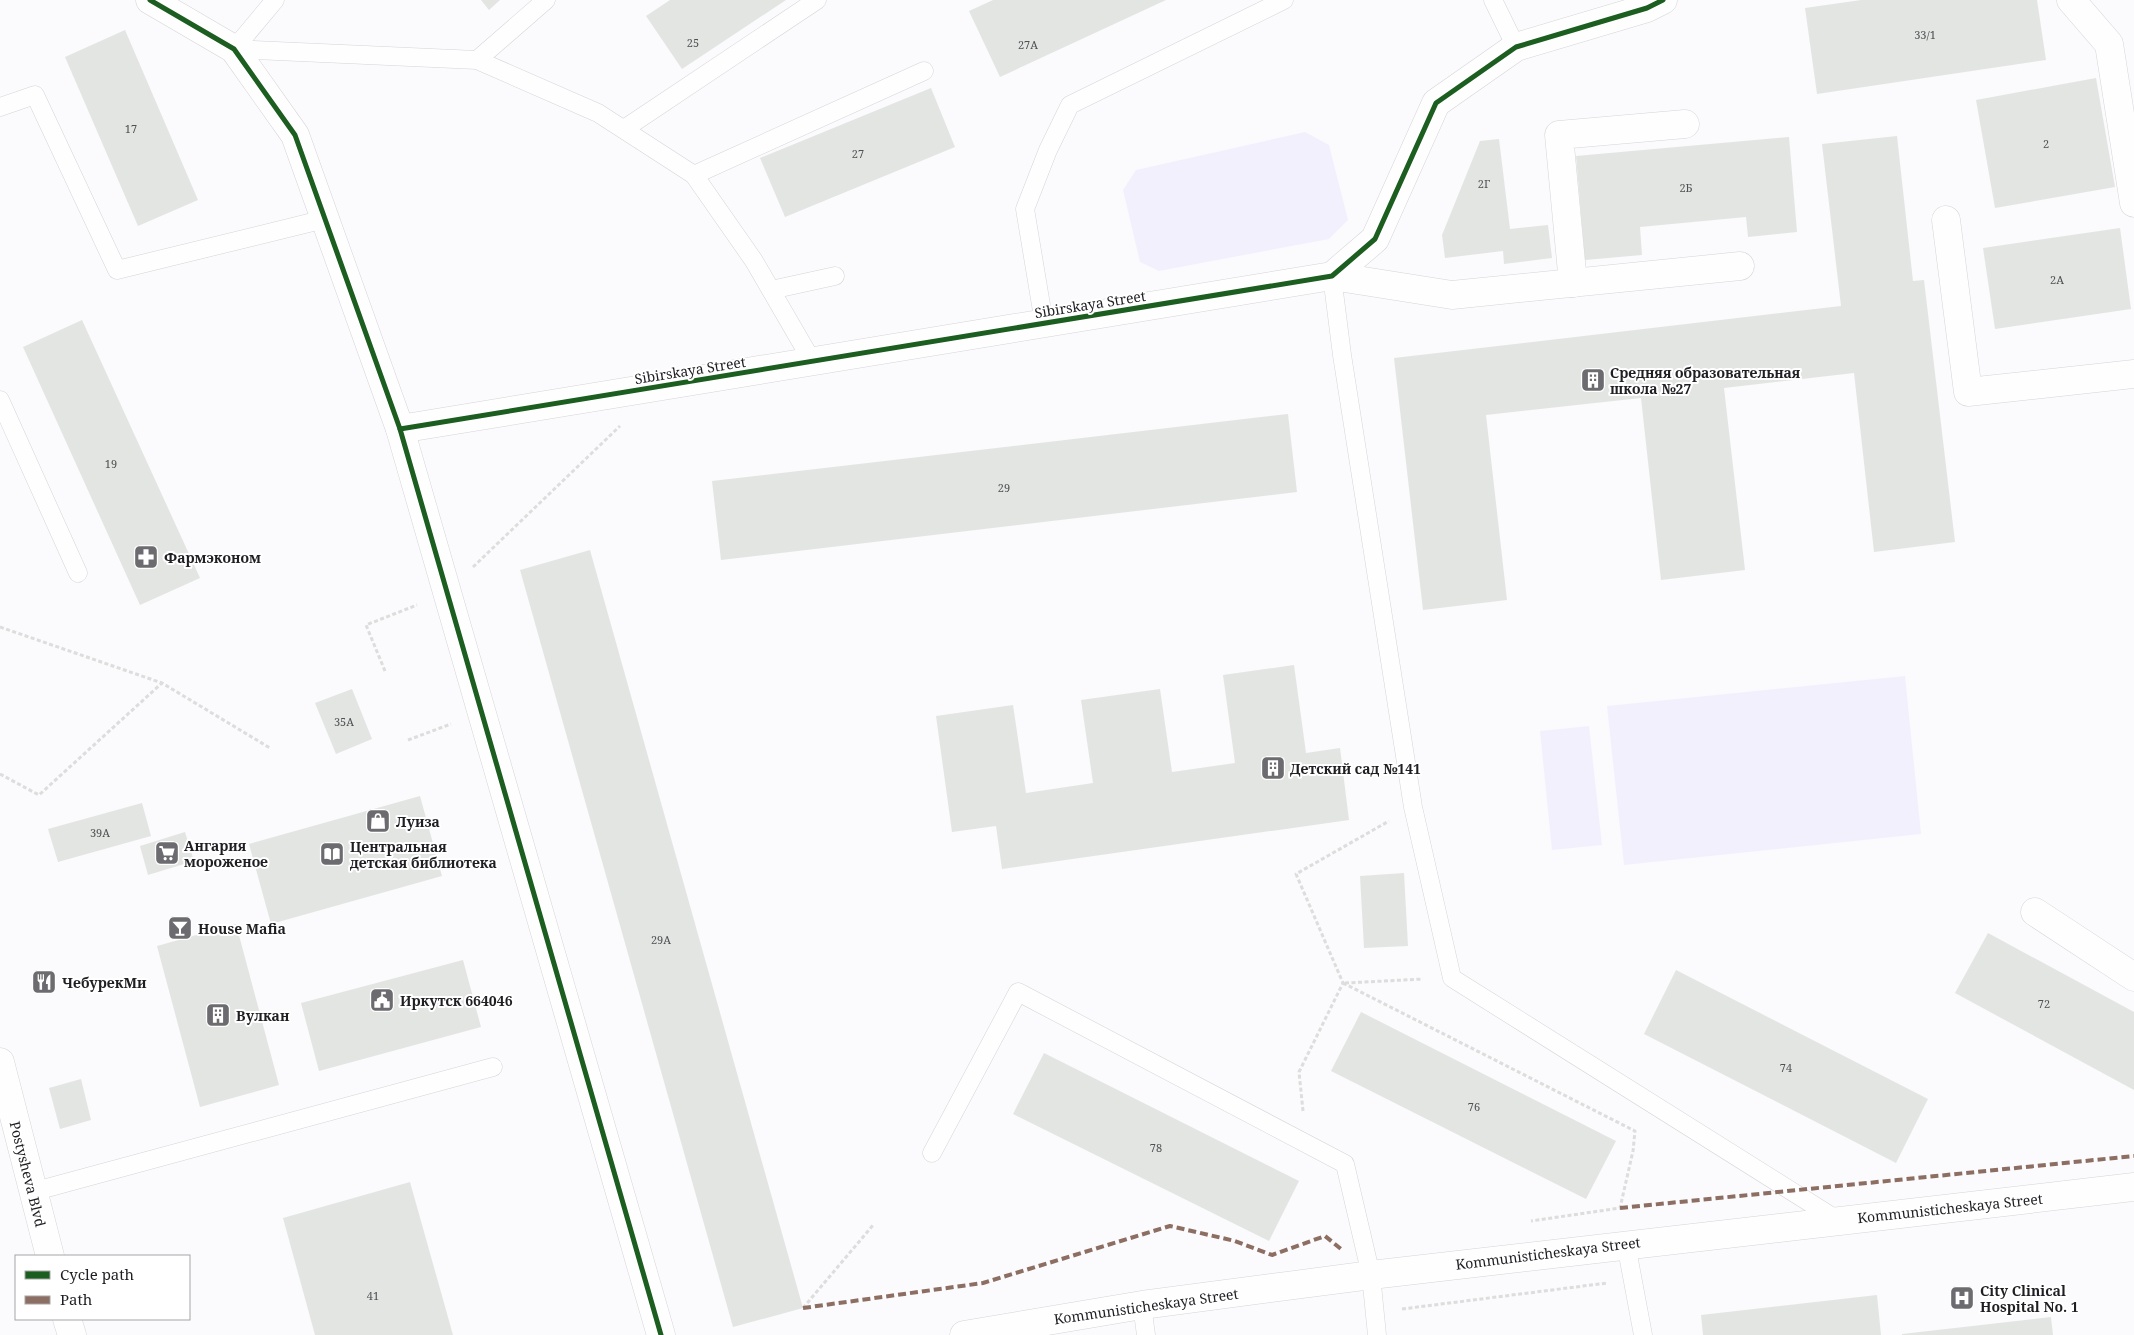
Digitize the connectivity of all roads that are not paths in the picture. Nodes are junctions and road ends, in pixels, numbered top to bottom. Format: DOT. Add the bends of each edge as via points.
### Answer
graph roads {
  1 [pos="150,0"];
  2 [pos="275,0"];
  3 [pos="546,0"];
  4 [pos="817,0"];
  5 [pos="1284,0"];
  6 [pos="1493,0"];
  7 [pos="1663,0"];
  8 [pos="2071,0"];
  9 [pos="1516,47"];
  10 [pos="234,49"];
  11 [pos="476,60"];
  12 [pos="924,71"];
  13 [pos="0,107"];
  14 [pos="1685,124"];
  15 [pos="624,130"];
  16 [pos="694,174"];
  17 [pos="2134,203"];
  18 [pos="325,219"];
  19 [pos="1946,220"];
  20 [pos="1740,266"];
  21 [pos="835,276"];
  22 [pos="1332,276"];
  23 [pos="1573,282"];
  24 [pos="771,290"];
  25 [pos="1044,323"];
  26 [pos="812,361"];
  27 [pos="2134,374"];
  28 [pos="0,400"];
  29 [pos="400,429"];
  30 [pos="78,573"];
  31 [pos="2035,912"];
  32 [pos="2134,977"];
  33 [pos="0,1062"];
  34 [pos="493,1067"];
  35 [pos="932,1153"];
  36 [pos="2134,1187"];
  37 [pos="32,1192"];
  38 [pos="1839,1221"];
  39 [pos="1626,1244"];
  40 [pos="50,1255"];
  41 [pos="1371,1275"];
  42 [pos="1142,1305"];
  43 [pos="67,1320"];
  44 [pos="72,1335"];
  45 [pos="661,1335"];
  46 [pos="964,1335"];
  47 [pos="1146,1335"];
  48 [pos="1377,1335"];
  49 [pos="1643,1335"];
  1 -- 10 [label="street"];
  2 -- 10 [label="lane"];
  3 -- 11 [label="lane"];
  4 -- 15 [label="lane"];
  5 -- 25 [label="lane" via="1070,105 1025,209"];
  6 -- 9 [label="lane"];
  7 -- 9 [label="street" via="1647,8"];
  8 -- 17 [label="street" via="2109,44"];
  9 -- 22 [label="street" via="1436,103 1375,239"];
  10 -- 11 [label="lane"];
  10 -- 18 [label="street" via="294,135"];
  11 -- 15 [label="lane" via="598,113"];
  12 -- 16 [label="lane"];
  13 -- 18 [label="lane" via="34,95 117,270"];
  14 -- 23 [label="street" via="1559,135"];
  15 -- 16 [label="lane"];
  16 -- 24 [label="lane"];
  18 -- 29 [label="street"];
  19 -- 27 [label="street" via="1968,392"];
  20 -- 23 [label="street"];
  21 -- 24 [label="lane"];
  22 -- 23 [label="street" via="1452,295"];
  22 -- 25 [label="street, Sibirskaya Street"];
  22 -- 38 [label="lane" via="1413,807 1452,978"];
  24 -- 26 [label="lane"];
  25 -- 26 [label="street, Sibirskaya Street"];
  26 -- 29 [label="street, Sibirskaya Street"];
  28 -- 30 [label="lane"];
  29 -- 45 [label="street"];
  31 -- 32 [label="street"];
  33 -- 37 [label="street, Postysheva Blvd"];
  34 -- 37 [label="lane"];
  35 -- 41 [label="lane" via="1018,992 1345,1164"];
  36 -- 38 [label="street, Kommunisticheskaya Street"];
  37 -- 40 [label="street, Postysheva Blvd"];
  38 -- 39 [label="street, Kommunisticheskaya Street"];
  39 -- 41 [label="street, Kommunisticheskaya Street"];
  39 -- 49 [label="lane"];
  41 -- 42 [label="street, Kommunisticheskaya Street"];
  41 -- 48 [label="lane"];
  42 -- 46 [label="street, Kommunisticheskaya Street"];
  42 -- 47 [label="lane"];
  43 -- 44 [label="street"];
}
